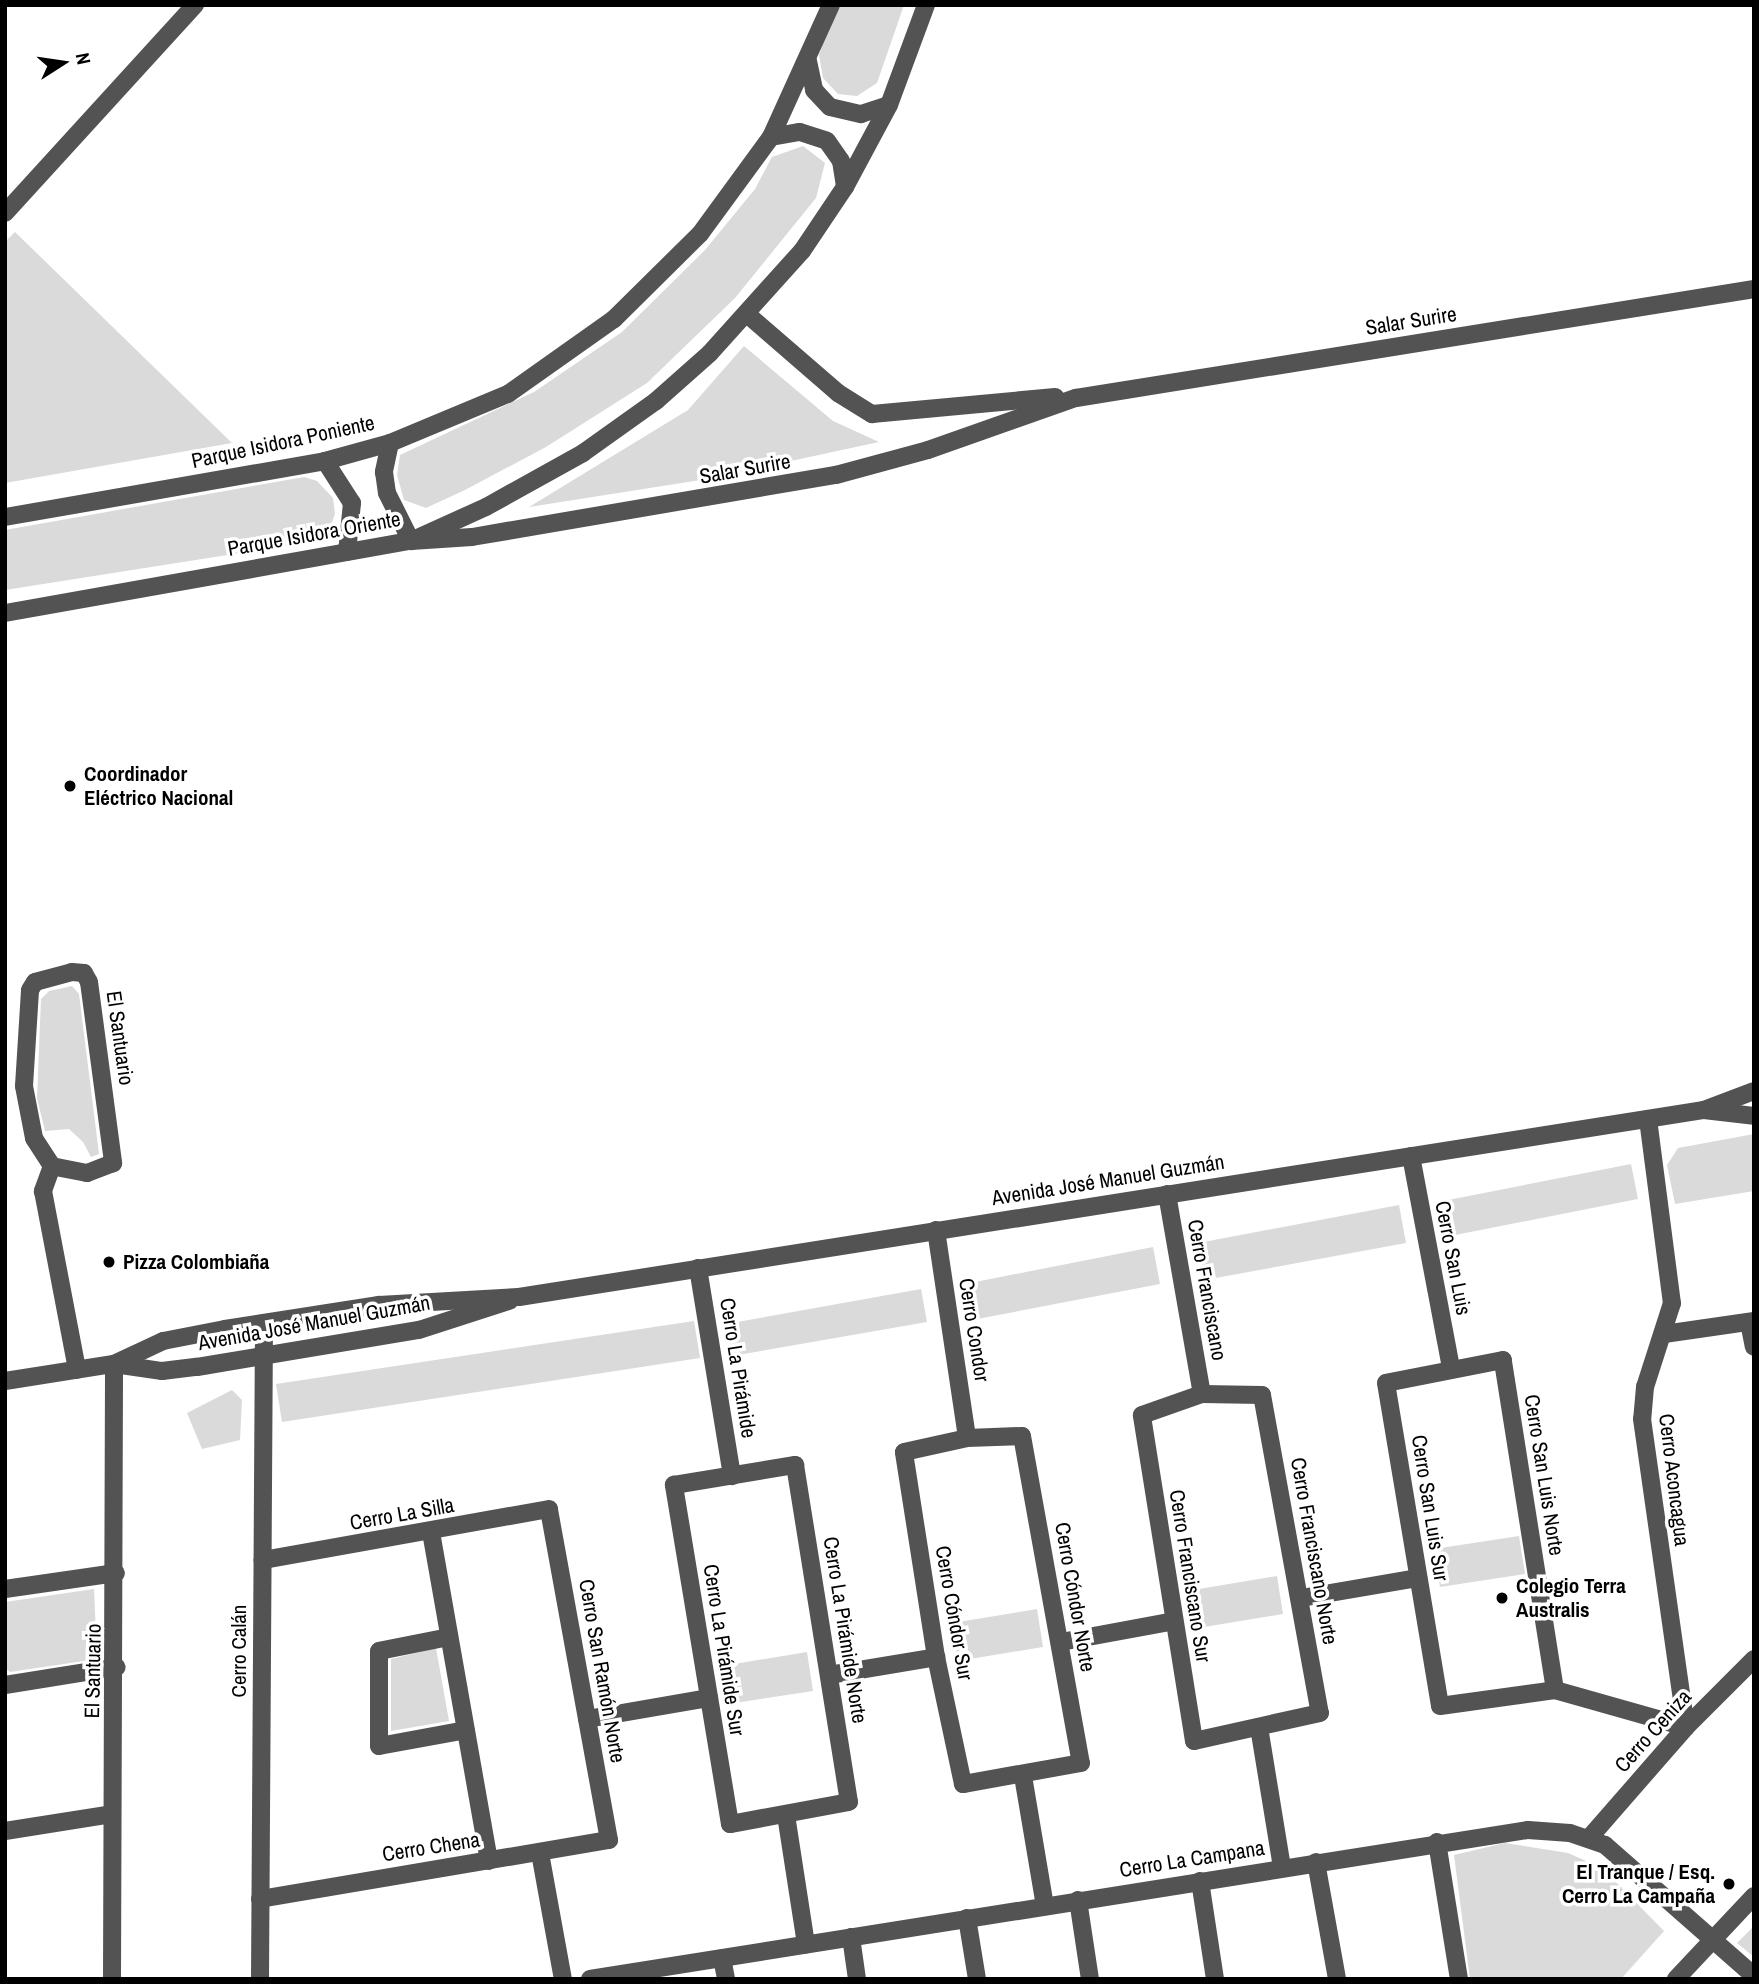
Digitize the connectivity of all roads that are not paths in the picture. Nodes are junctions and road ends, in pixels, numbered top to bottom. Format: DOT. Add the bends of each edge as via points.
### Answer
graph roads {
  1 [pos="195,5"];
  2 [pos="831,5"];
  3 [pos="926,5"];
  4 [pos="808,61"];
  5 [pos="889,105"];
  6 [pos="771,137"];
  7 [pos="845,187"];
  8 [pos="5,213"];
  9 [pos="1754,289"];
  10 [pos="748,315"];
  11 [pos="1076,398"];
  12 [pos="390,443"];
  13 [pos="325,461"];
  14 [pos="5,517"];
  15 [pos="411,541"];
  16 [pos="347,552"];
  17 [pos="5,612"];
  18 [pos="1754,1091"];
  19 [pos="1704,1110"];
  20 [pos="1754,1116"];
  21 [pos="1648,1119"];
  22 [pos="1411,1156"];
  23 [pos="52,1166"];
  24 [pos="1167,1194"];
  25 [pos="936,1230"];
  26 [pos="698,1268"];
  27 [pos="519,1297"];
  28 [pos="1751,1322"];
  29 [pos="264,1323"];
  30 [pos="1664,1334"];
  31 [pos="1754,1347"];
  32 [pos="265,1356"];
  33 [pos="114,1364"];
  34 [pos="1451,1368"];
  35 [pos="77,1370"];
  36 [pos="5,1381"];
  37 [pos="1202,1394"];
  38 [pos="967,1438"];
  39 [pos="732,1476"];
  40 [pos="549,1510"];
  41 [pos="431,1532"];
  42 [pos="262,1560"];
  43 [pos="116,1573"];
  44 [pos="1418,1578"];
  45 [pos="5,1590"];
  46 [pos="1301,1598"];
  47 [pos="1174,1621"];
  48 [pos="449,1637"];
  49 [pos="1061,1642"];
  50 [pos="936,1657"];
  51 [pos="1754,1659"];
  52 [pos="117,1667"];
  53 [pos="829,1675"];
  54 [pos="5,1685"];
  55 [pos="1555,1690"];
  56 [pos="709,1698"];
  57 [pos="587,1719"];
  58 [pos="1259,1727"];
  59 [pos="1686,1727"];
  60 [pos="466,1730"];
  61 [pos="1023,1776"];
  62 [pos="112,1814"];
  63 [pos="786,1815"];
  64 [pos="5,1831"];
  65 [pos="1590,1837"];
  66 [pos="609,1840"];
  67 [pos="1437,1842"];
  68 [pos="540,1853"];
  69 [pos="489,1861"];
  70 [pos="1316,1862"];
  71 [pos="1282,1867"];
  72 [pos="1199,1881"];
  73 [pos="1754,1896"];
  74 [pos="260,1899"];
  75 [pos="1077,1900"];
  76 [pos="1045,1906"];
  77 [pos="967,1918"];
  78 [pos="851,1937"];
  79 [pos="1713,1939"];
  80 [pos="806,1944"];
  81 [pos="722,1958"];
  82 [pos="1754,1976"];
  83 [pos="610,1977"];
  84 [pos="113,1979"];
  85 [pos="260,1979"];
  86 [pos="562,1979"];
  87 [pos="590,1979"];
  88 [pos="726,1979"];
  89 [pos="857,1979"];
  90 [pos="977,1979"];
  91 [pos="1090,1979"];
  92 [pos="1215,1979"];
  93 [pos="1337,1979"];
  94 [pos="1459,1979"];
  95 [pos="1676,1979"];
  1 -- 8 [label="street"];
  2 -- 4 [label="street, Parque Isidora Poniente"];
  3 -- 5 [label="street, Parque Isidora Oriente"];
  4 -- 5 [label="street" via="814,90 830,107 861,114"];
  4 -- 6 [label="street, Parque Isidora Poniente"];
  5 -- 7 [label="street, Parque Isidora Oriente"];
  6 -- 7 [label="street" via="800,132 827,141 841,161"];
  6 -- 12 [label="street, Parque Isidora Poniente" via="700,234 614,319 508,394"];
  7 -- 10 [label="street, Parque Isidora Oriente" via="802,251"];
  9 -- 11 [label="street, Salar Surire"];
  10 -- 11 [label="street, Salar Surire" via="838,393 873,414 1010,399"];
  10 -- 15 [label="street, Parque Isidora Oriente" via="656,401 583,453 486,508"];
  11 -- 15 [label="street, Salar Surire" via="897,459 811,481 524,530"];
  12 -- 13 [label="street, Parque Isidora Poniente"];
  12 -- 15 [label="street" via="384,472 387,493"];
  13 -- 14 [label="street, Parque Isidora Poniente"];
  13 -- 16 [label="street" via="352,503"];
  15 -- 16 [label="street, Parque Isidora Oriente"];
  16 -- 17 [label="street, Parque Isidora Oriente"];
  18 -- 19 [label="street, Avenida José Manuel Guzmán"];
  19 -- 20 [label="street, Avenida José Manuel Guzmán"];
  19 -- 21 [label="street, Avenida José Manuel Guzmán"];
  21 -- 22 [label="street, Avenida José Manuel Guzmán"];
  21 -- 30 [label="street, Cerro Aconcagua" via="1657,1212 1671,1288"];
  22 -- 24 [label="street, Avenida José Manuel Guzmán"];
  22 -- 34 [label="street, Cerro San Luis"];
  23 -- 23 [label="street, El Santuario" via="34,1138 24,1086 30,990 35,982 84,973 113,1164 87,1173"];
  23 -- 35 [label="street" via="43,1191"];
  24 -- 25 [label="street, Avenida José Manuel Guzmán"];
  24 -- 37 [label="street, Cerro Franciscano"];
  25 -- 26 [label="street, Avenida José Manuel Guzmán"];
  25 -- 38 [label="street, Cerro Condor"];
  26 -- 27 [label="street, Avenida José Manuel Guzmán"];
  26 -- 39 [label="street, Cerro La Pirámide"];
  27 -- 29 [label="street, Avenida José Manuel Guzmán" via="414,1301"];
  27 -- 32 [label="street, Avenida José Manuel Guzmán" via="419,1330"];
  28 -- 30 [label="street"];
  28 -- 31 [label="street"];
  29 -- 32 [label="street, Cerro Calán"];
  29 -- 33 [label="street, Avenida José Manuel Guzmán" via="163,1341"];
  30 -- 59 [label="street, Cerro Aconcagua" via="1645,1387 1642,1419"];
  32 -- 33 [label="street, Avenida José Manuel Guzmán" via="162,1371"];
  32 -- 42 [label="street, Cerro Calán"];
  33 -- 35 [label="street, Avenida José Manuel Guzmán"];
  33 -- 43 [label="street, El Santuario"];
  34 -- 44 [label="street, Cerro San Luis Sur" via="1386,1383"];
  34 -- 55 [label="street, Cerro San Luis Norte" via="1503,1360"];
  35 -- 36 [label="street, Avenida José Manuel Guzmán"];
  37 -- 46 [label="street, Cerro Franciscano Norte" via="1262,1395"];
  37 -- 47 [label="street, Cerro Franciscano Sur" via="1142,1415"];
  38 -- 49 [label="street, Cerro Cóndor Norte" via="1022,1436"];
  38 -- 50 [label="street, Cerro Cóndor Sur" via="904,1452"];
  39 -- 53 [label="street, Cerro La Pirámide Norte" via="795,1465"];
  39 -- 56 [label="street, Cerro La Pirámide Sur" via="674,1485"];
  40 -- 41 [label="street, Cerro La Silla"];
  40 -- 57 [label="street, Cerro San Ramón Norte"];
  41 -- 42 [label="street, Cerro La Silla"];
  41 -- 48 [label="street"];
  42 -- 74 [label="street, Cerro Calán"];
  43 -- 45 [label="street"];
  43 -- 52 [label="street, El Santuario"];
  44 -- 46 [label="street"];
  44 -- 55 [label="street, Cerro San Luis Sur" via="1440,1706"];
  46 -- 58 [label="street, Cerro Franciscano Norte" via="1320,1713"];
  47 -- 49 [label="street"];
  47 -- 58 [label="street, Cerro Franciscano Sur" via="1194,1741"];
  48 -- 60 [label="street"];
  48 -- 60 [label="street" via="379,1651 379,1746"];
  49 -- 61 [label="street, Cerro Cóndor Norte" via="1081,1763"];
  50 -- 53 [label="street"];
  50 -- 61 [label="street, Cerro Cóndor Sur" via="963,1784"];
  51 -- 59 [label="street, Cerro Ceniza"];
  52 -- 54 [label="street"];
  52 -- 62 [label="street, El Santuario"];
  53 -- 63 [label="street, Cerro La Pirámide Norte" via="849,1802"];
  55 -- 59 [label="street"];
  56 -- 57 [label="street"];
  56 -- 63 [label="street, Cerro La Pirámide Sur" via="730,1824"];
  57 -- 66 [label="street, Cerro San Ramón Norte"];
  58 -- 71 [label="street"];
  59 -- 65 [label="street, Cerro Ceniza"];
  60 -- 69 [label="street"];
  61 -- 76 [label="street"];
  62 -- 64 [label="street"];
  62 -- 84 [label="street, El Santuario"];
  63 -- 80 [label="street"];
  65 -- 67 [label="street, Cerro La Campana" via="1528,1830"];
  65 -- 79 [label="street, Cerro La Campana"];
  66 -- 68 [label="street, Cerro Chena"];
  67 -- 70 [label="street, Cerro La Campana"];
  67 -- 94 [label="street"];
  68 -- 69 [label="street, Cerro Chena"];
  68 -- 86 [label="street"];
  69 -- 74 [label="street, Cerro Chena"];
  70 -- 71 [label="street, Cerro La Campana"];
  70 -- 93 [label="street"];
  71 -- 72 [label="street, Cerro La Campana"];
  72 -- 75 [label="street, Cerro La Campana"];
  72 -- 92 [label="street"];
  73 -- 79 [label="street"];
  74 -- 85 [label="street, Cerro Calán"];
  75 -- 76 [label="street, Cerro La Campana"];
  75 -- 91 [label="street"];
  76 -- 77 [label="street, Cerro La Campana"];
  77 -- 78 [label="street, Cerro La Campana"];
  77 -- 90 [label="street"];
  78 -- 80 [label="street, Cerro La Campana"];
  78 -- 89 [label="street"];
  79 -- 82 [label="street, Cerro La Campana"];
  79 -- 95 [label="street"];
  80 -- 81 [label="street, Cerro La Campana"];
  81 -- 83 [label="street, Cerro La Campana"];
  81 -- 88 [label="street"];
  83 -- 87 [label="street, Cerro La Campana"];
}
